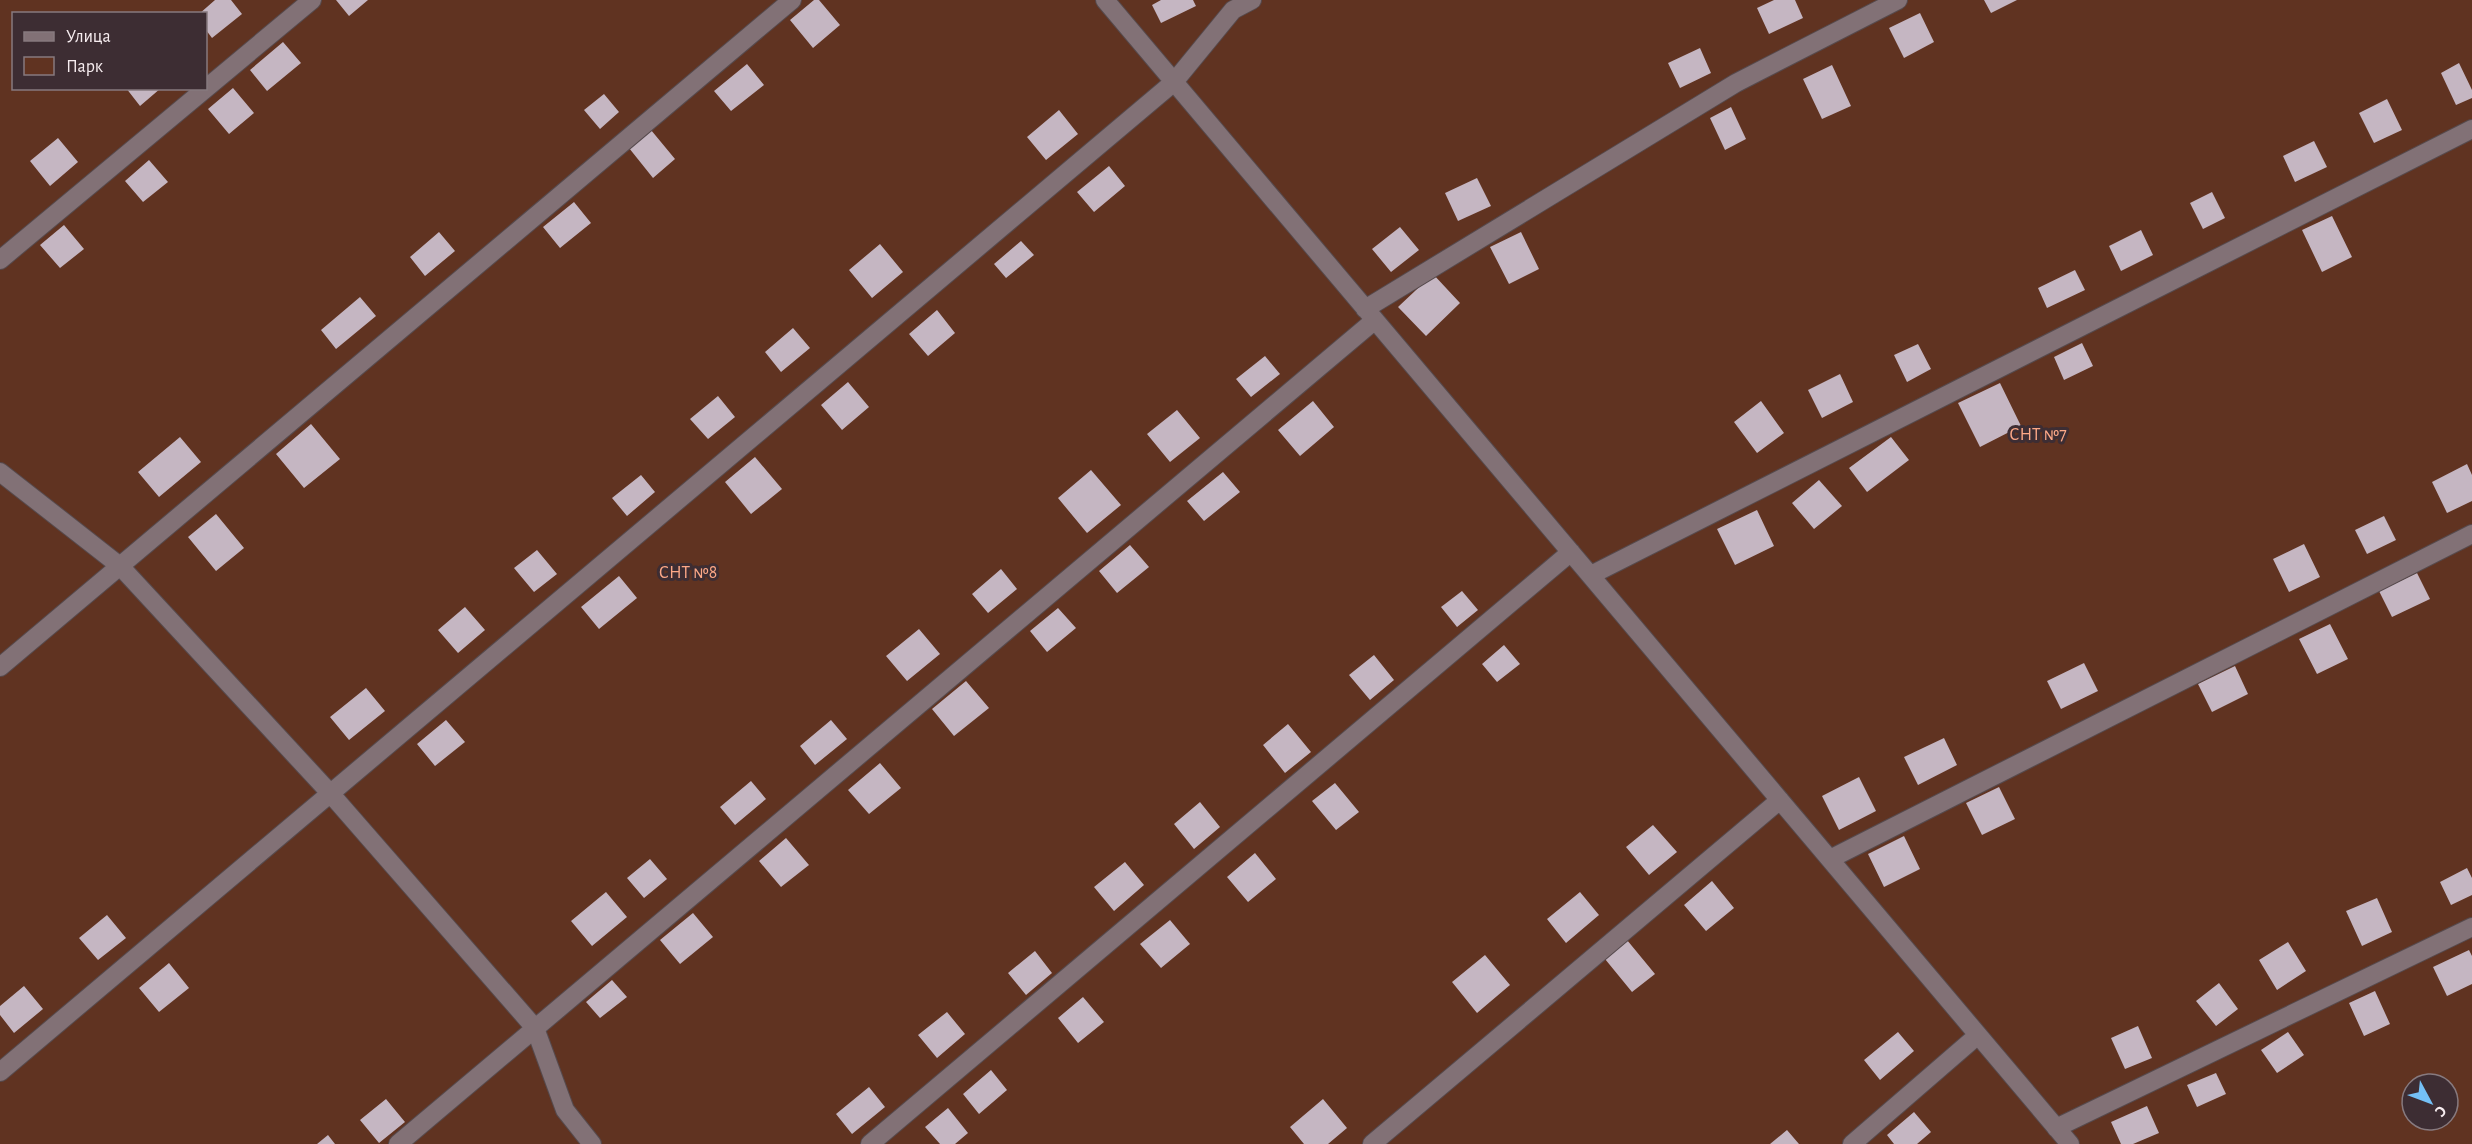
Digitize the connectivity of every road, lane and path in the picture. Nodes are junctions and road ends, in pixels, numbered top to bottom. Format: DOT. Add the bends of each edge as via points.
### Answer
graph roads {
  1 [pos="312,0"];
  2 [pos="792,0"];
  3 [pos="1105,0"];
  4 [pos="1252,0"];
  5 [pos="1898,0"];
  6 [pos="1174,81"];
  7 [pos="207,88"];
  8 [pos="204,90"];
  9 [pos="2472,129"];
  10 [pos="0,260"];
  11 [pos="1370,314"];
  12 [pos="0,472"];
  13 [pos="2472,534"];
  14 [pos="1571,552"];
  15 [pos="120,566"];
  16 [pos="1590,575"];
  17 [pos="0,667"];
  18 [pos="330,793"];
  19 [pos="1780,800"];
  20 [pos="1830,859"];
  21 [pos="2472,927"];
  22 [pos="536,1028"];
  23 [pos="1978,1035"];
  24 [pos="0,1072"];
  25 [pos="2056,1128"];
  26 [pos="398,1144"];
  27 [pos="592,1144"];
  28 [pos="870,1144"];
  29 [pos="1372,1144"];
  30 [pos="1852,1144"];
  31 [pos="2070,1144"];
  1 -- 7 [label="street"];
  2 -- 15 [label="street"];
  3 -- 6 [label="street"];
  4 -- 6 [label="street" via="1233,10"];
  5 -- 11 [label="street" via="1736,83"];
  6 -- 11 [label="street"];
  6 -- 18 [label="street"];
  8 -- 10 [label="street"];
  9 -- 16 [label="street"];
  11 -- 14 [label="street"];
  11 -- 22 [label="street"];
  12 -- 15 [label="street"];
  13 -- 20 [label="street"];
  14 -- 16 [label="street"];
  14 -- 28 [label="street"];
  15 -- 17 [label="street"];
  15 -- 18 [label="street"];
  16 -- 19 [label="street"];
  18 -- 22 [label="street"];
  18 -- 24 [label="street"];
  19 -- 20 [label="street"];
  19 -- 29 [label="street"];
  20 -- 23 [label="street"];
  21 -- 25 [label="street"];
  22 -- 26 [label="street"];
  22 -- 27 [label="street" via="565,1110"];
  23 -- 25 [label="street"];
  23 -- 30 [label="street"];
  25 -- 31 [label="street"];
}
